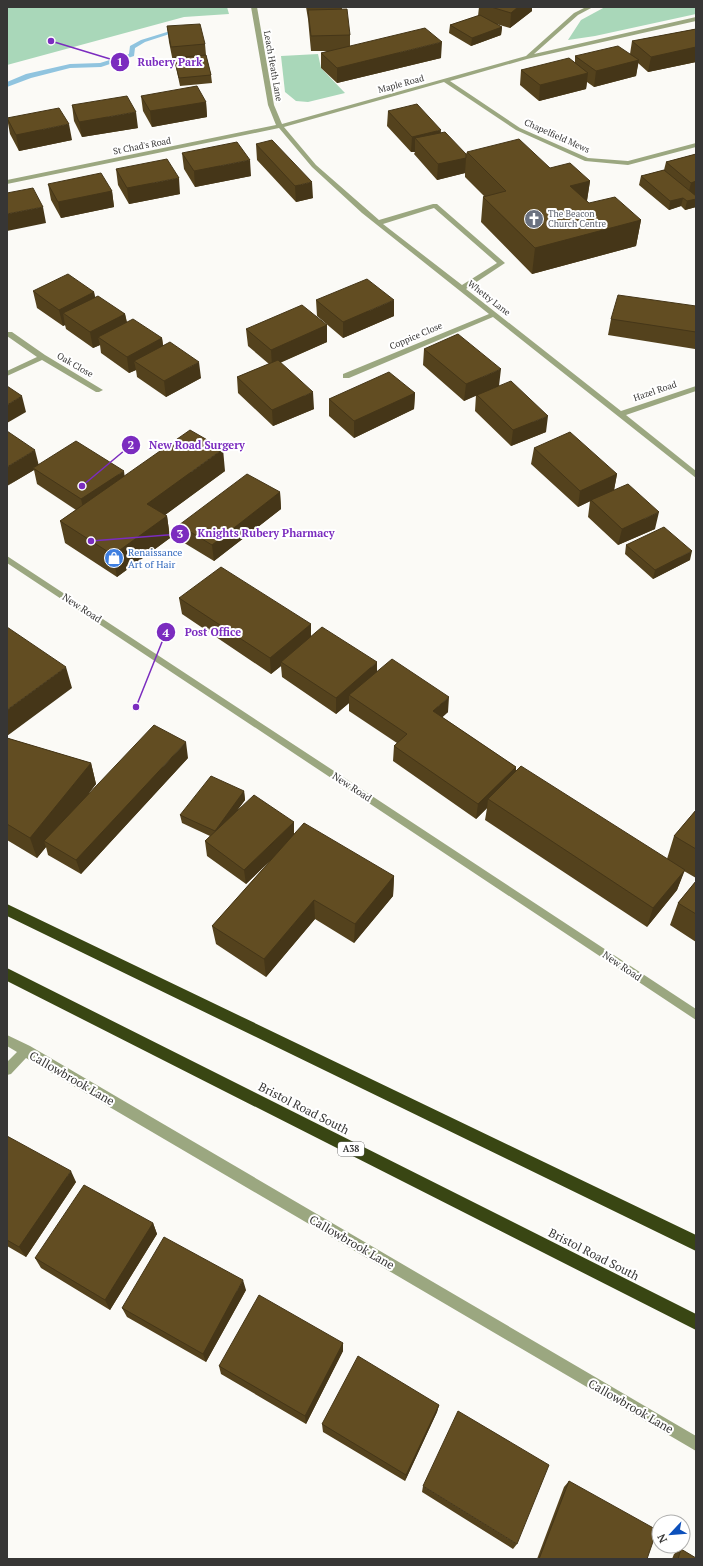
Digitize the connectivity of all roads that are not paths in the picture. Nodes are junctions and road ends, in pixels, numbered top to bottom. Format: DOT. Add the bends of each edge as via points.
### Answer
graph roads {
  1 [pos="254,7"];
  2 [pos="590,7"];
  3 [pos="696,19"];
  4 [pos="526,58"];
  5 [pos="446,81"];
  6 [pos="280,126"];
  7 [pos="696,145"];
  8 [pos="7,182"];
  9 [pos="378,223"];
  10 [pos="462,288"];
  11 [pos="494,314"];
  12 [pos="9,334"];
  13 [pos="42,357"];
  14 [pos="7,374"];
  15 [pos="346,376"];
  16 [pos="696,388"];
  17 [pos="99,390"];
  18 [pos="620,414"];
  19 [pos="696,475"];
  20 [pos="7,559"];
  21 [pos="7,910"];
  22 [pos="7,974"];
  23 [pos="696,1016"];
  24 [pos="7,1040"];
  25 [pos="26,1050"];
  26 [pos="7,1070"];
  27 [pos="696,1243"];
  28 [pos="696,1322"];
  29 [pos="696,1444"];
  1 -- 6 [label="street, Leach Heath Lane" via="271,105"];
  2 -- 4 [label="street, Maple Road" via="576,14"];
  3 -- 4 [label="street, Maple Road"];
  4 -- 5 [label="street, Maple Road"];
  5 -- 6 [label="street, Maple Road"];
  5 -- 7 [label="street, Chapelfield Mews" via="518,130 588,160 628,162"];
  6 -- 8 [label="street, St Chad's Road"];
  6 -- 9 [label="street, Whetty Lane" via="314,166"];
  9 -- 10 [label="street, Whetty Lane"];
  9 -- 10 [label="street" via="435,205 502,263"];
  10 -- 11 [label="street, Whetty Lane"];
  11 -- 15 [label="street, Coppice Close"];
  11 -- 18 [label="street, Whetty Lane"];
  12 -- 13 [label="street, Oak Close"];
  13 -- 14 [label="street, Oak Close"];
  13 -- 17 [label="street, Oak Close"];
  16 -- 18 [label="street, Hazel Road"];
  18 -- 19 [label="street, Whetty Lane"];
  20 -- 23 [label="street, New Road"];
  21 -- 27 [label="highway"];
  22 -- 28 [label="highway, Bristol Road South / A38"];
  24 -- 25 [label="street, Callowbrook Lane"];
  25 -- 26 [label="street"];
  25 -- 29 [label="street, Callowbrook Lane"];
}
